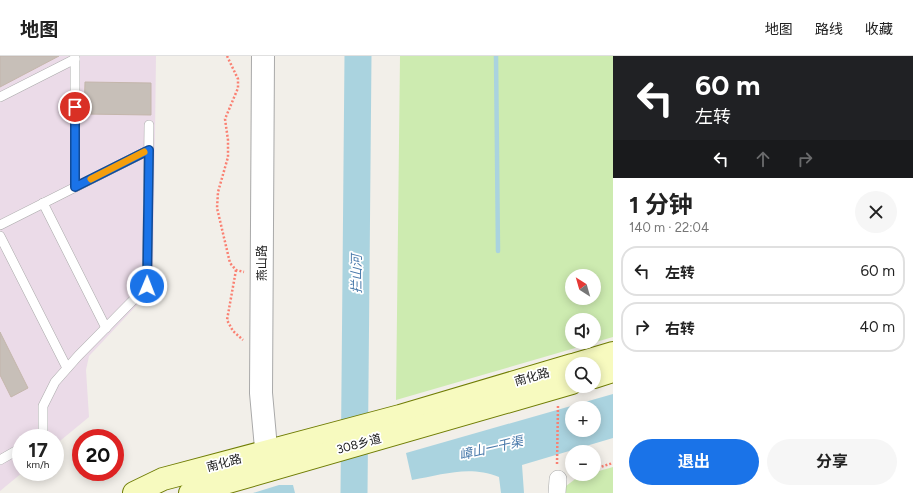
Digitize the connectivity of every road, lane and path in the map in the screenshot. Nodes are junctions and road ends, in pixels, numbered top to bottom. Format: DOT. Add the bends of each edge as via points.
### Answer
graph roads {
  1 [pos="227,56"];
  2 [pos="264,56"];
  3 [pos="75,58"];
  4 [pos="0,97"];
  5 [pos="149,125"];
  6 [pos="149,150"];
  7 [pos="75,187"];
  8 [pos="43,203"];
  9 [pos="0,225"];
  10 [pos="0,236"];
  11 [pos="236,270"];
  12 [pos="262,276"];
  13 [pos="106,328"];
  14 [pos="261,352"];
  15 [pos="613,353"];
  16 [pos="600,357"];
  17 [pos="565,367"];
  18 [pos="68,368"];
  19 [pos="613,371"];
  20 [pos="601,375"];
  21 [pos="565,385"];
  22 [pos="558,406"];
  23 [pos="401,424"];
  24 [pos="43,429"];
  25 [pos="316,446"];
  26 [pos="12,453"];
  27 [pos="0,460"];
  28 [pos="267,460"];
  29 [pos="613,463"];
  30 [pos="601,467"];
  31 [pos="557,479"];
  32 [pos="134,493"];
  33 [pos="190,493"];
  1 -- 11 [label="path" via="238,79 238,88 225,118 228,157 218,192 217,208 230,263"];
  2 -- 12 [label="street, 燕山路"];
  3 -- 4 [label="lane"];
  3 -- 7 [label="lane"];
  5 -- 6 [label="lane"];
  6 -- 7 [label="lane"];
  6 -- 13 [label="lane" via="147,286"];
  7 -- 8 [label="lane"];
  8 -- 9 [label="lane"];
  8 -- 13 [label="lane"];
  10 -- 18 [label="lane"];
  11 -- 12 [label="path"];
  11 -- 14 [label="path" via="227,320 233,331"];
  12 -- 14 [label="street, 燕山路"];
  13 -- 18 [label="lane"];
  14 -- 28 [label="street, 燕山路" via="261,393"];
  15 -- 16 [label="main road"];
  17 -- 23 [label="main road, 南化路"];
  18 -- 24 [label="lane" via="48,394 43,406"];
  19 -- 20 [label="main road"];
  21 -- 23 [label="main road, 南化路"];
  22 -- 31 [label="path"];
  23 -- 25 [label="main road, 308乡道"];
  25 -- 28 [label="main road, 南化路"];
  26 -- 27 [label="lane"];
  28 -- 32 [label="main road, 南化路" via="164,479"];
  28 -- 33 [label="main road, 南化路"];
  29 -- 30 [label="path"];
}
